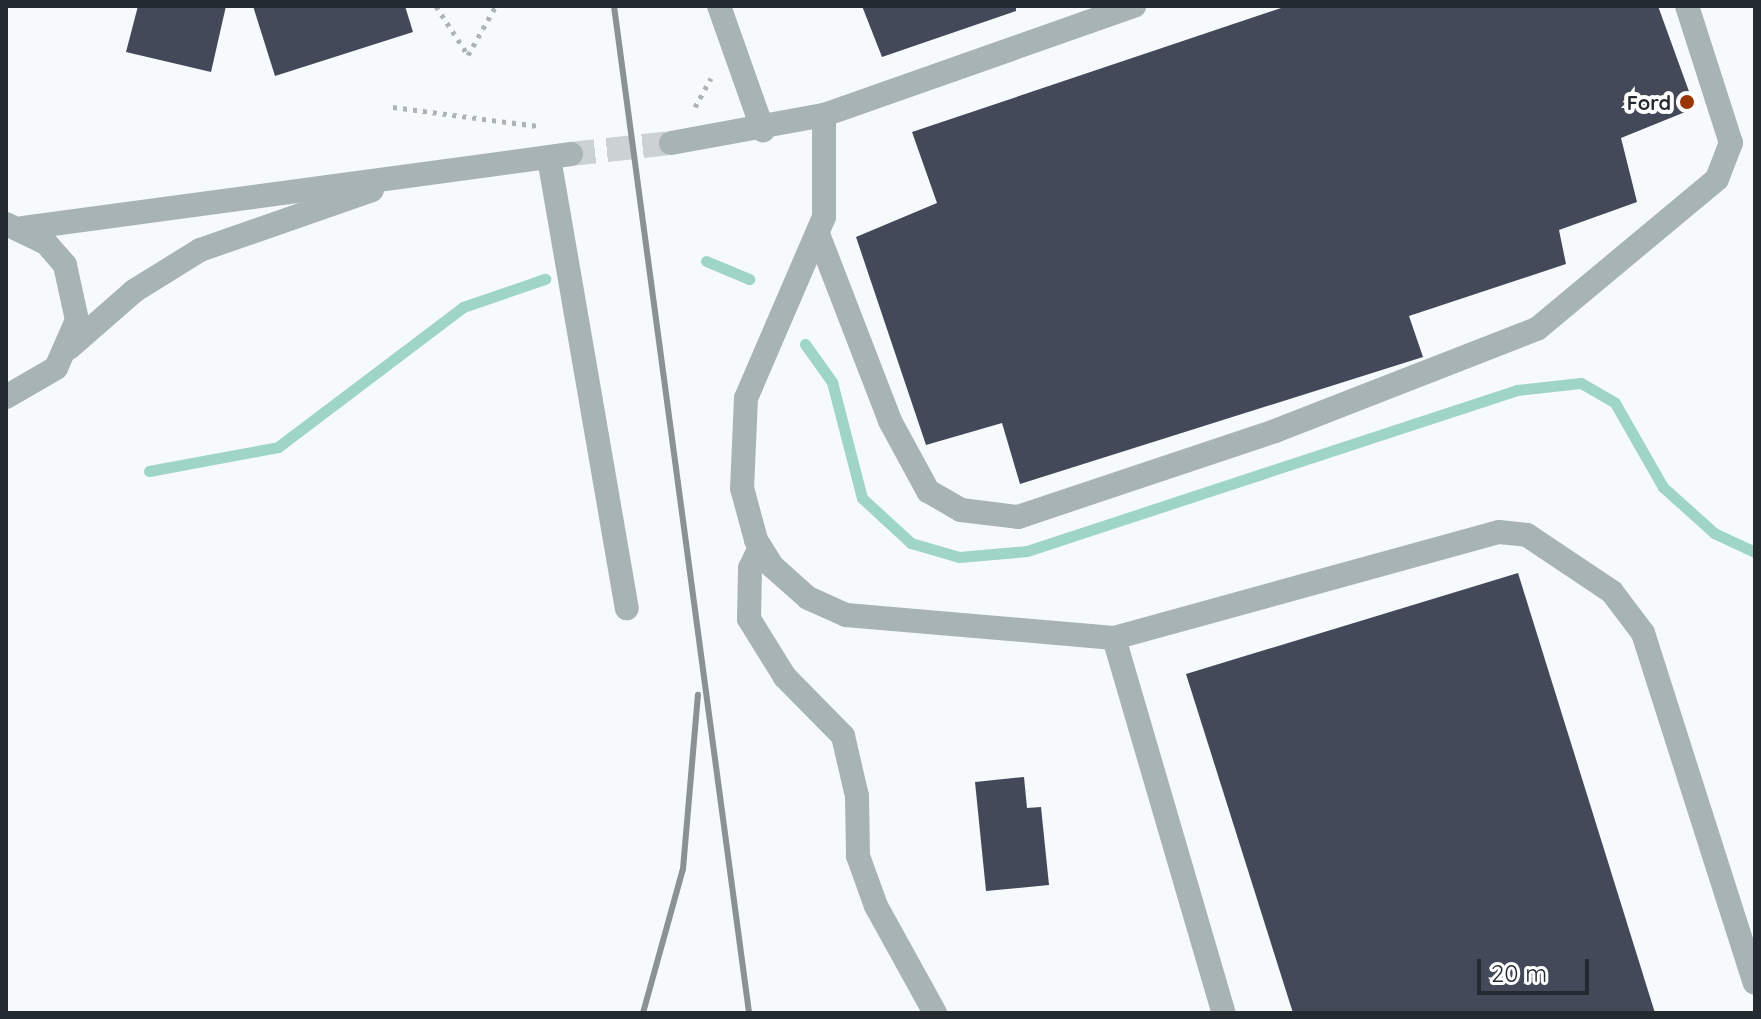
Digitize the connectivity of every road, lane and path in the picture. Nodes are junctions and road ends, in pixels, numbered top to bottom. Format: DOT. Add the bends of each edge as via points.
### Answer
graph roads {
  1 [pos="436,6"];
  2 [pos="496,6"];
  3 [pos="719,6"];
  4 [pos="1134,6"];
  5 [pos="1687,6"];
  6 [pos="393,107"];
  7 [pos="824,115"];
  8 [pos="551,128"];
  9 [pos="763,130"];
  10 [pos="671,143"];
  11 [pos="405,180"];
  12 [pos="11,224"];
  13 [pos="818,234"];
  14 [pos="69,348"];
  15 [pos="6,397"];
  16 [pos="760,547"];
  17 [pos="627,608"];
  18 [pos="1114,638"];
  19 [pos="1755,983"];
  20 [pos="935,1013"];
  21 [pos="1224,1013"];
  1 -- 2 [label="path" via="468,55"];
  3 -- 9 [label="street"];
  4 -- 7 [label="street"];
  5 -- 13 [label="street" via="1731,143 1717,179 1548,320 1275,431 1018,517 961,510 928,491 890,421"];
  6 -- 8 [label="path"];
  7 -- 9 [label="street"];
  7 -- 13 [label="street"];
  9 -- 10 [label="street"];
  11 -- 12 [label="street" via="309,185"];
  11 -- 14 [label="street" via="200,250 134,291"];
  11 -- 17 [label="street" via="560,156"];
  12 -- 14 [label="street" via="65,265 77,320"];
  13 -- 16 [label="street" via="804,277 762,347 746,398 742,488"];
  14 -- 15 [label="street" via="38,384"];
  16 -- 18 [label="street" via="808,598 846,615"];
  16 -- 20 [label="street" via="750,568 749,619 785,677 843,736 857,796 858,856 876,906"];
  18 -- 19 [label="street" via="1499,532 1546,545 1612,592 1643,633"];
  18 -- 21 [label="street"];
}
